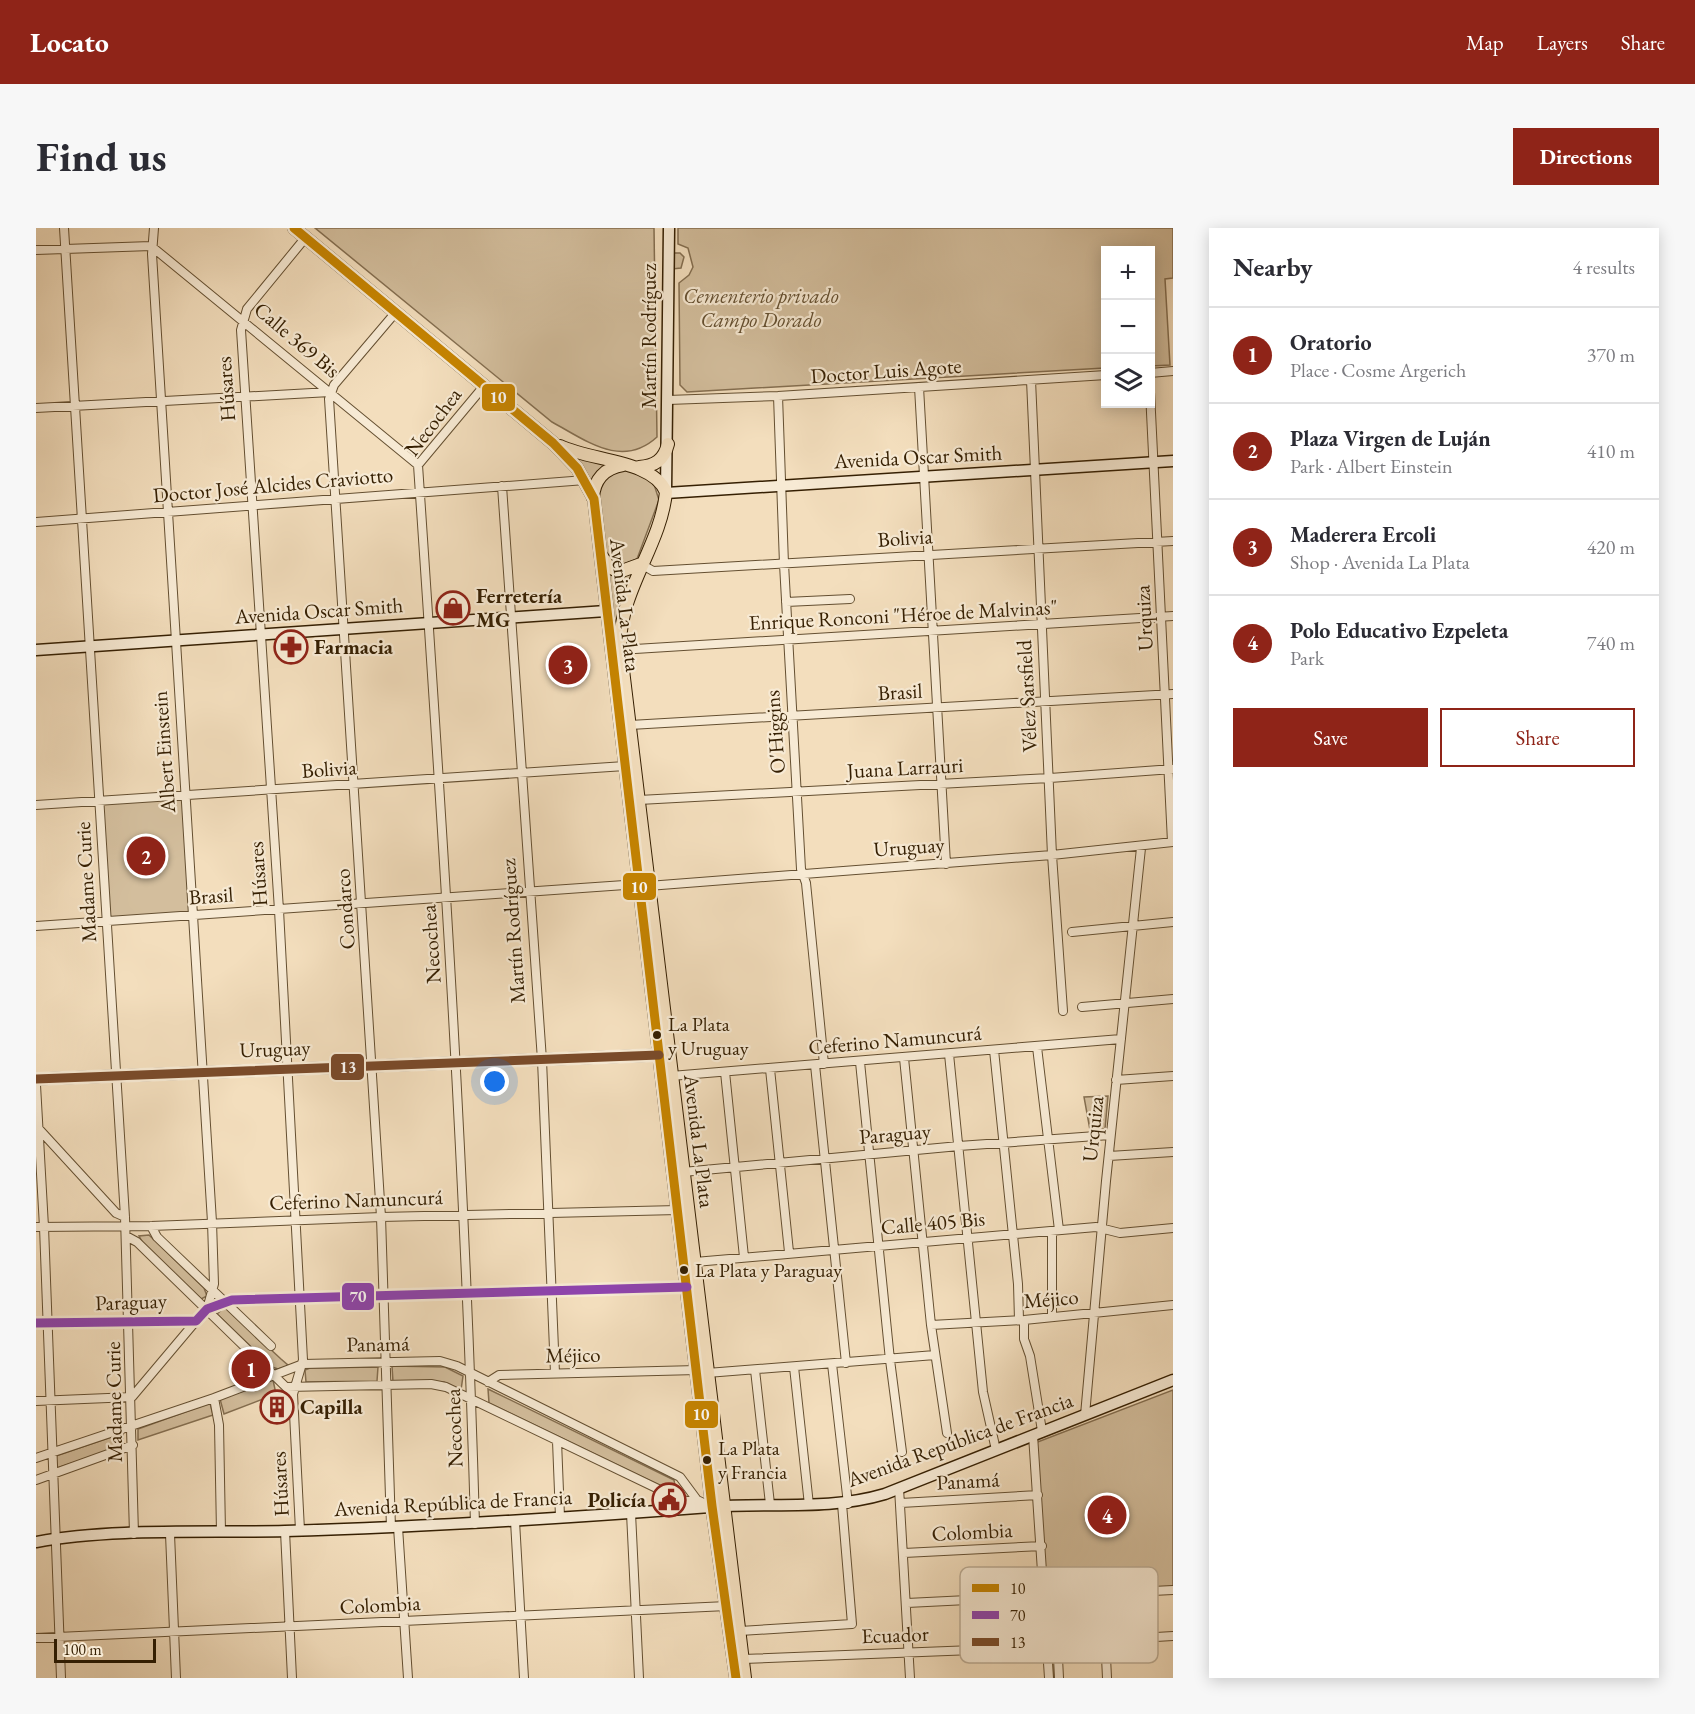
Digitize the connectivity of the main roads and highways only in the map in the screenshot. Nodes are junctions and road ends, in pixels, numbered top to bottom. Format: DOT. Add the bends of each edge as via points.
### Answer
graph roads {
  1 [pos="294,228"];
  2 [pos="669,228"];
  3 [pos="553,443"];
  4 [pos="668,444"];
  5 [pos="1173,461"];
  6 [pos="633,466"];
  7 [pos="666,492"];
  8 [pos="594,499"];
  9 [pos="598,546"];
  10 [pos="641,564"];
  11 [pos="606,611"];
  12 [pos="36,650"];
  13 [pos="644,885"];
  14 [pos="659,1055"];
  15 [pos="36,1079"];
  16 [pos="702,1372"];
  17 [pos="1173,1380"];
  18 [pos="718,1506"];
  19 [pos="36,1542"];
  20 [pos="736,1678"];
  21 [pos="745,1678"];
  1 -- 3 [label="main road, Avenida La Plata"];
  2 -- 4 [label="main road, Martín Rodríguez"];
  3 -- 6 [label="main road, Avenida La Plata" via="590,458"];
  3 -- 8 [label="main road, Avenida La Plata" via="585,480"];
  4 -- 6 [label="main road" via="658,462"];
  4 -- 7 [label="main road, Martín Rodríguez"];
  5 -- 7 [label="main road, Avenida Oscar Smith"];
  6 -- 7 [label="main road, Avenida La Plata" via="656,477"];
  6 -- 8 [label="main road" via="614,468 601,475 594,487"];
  7 -- 10 [label="main road, Avenida La Plata"];
  8 -- 9 [label="main road, Avenida La Plata"];
  9 -- 10 [label="main road" via="603,560 615,571"];
  9 -- 11 [label="main road, Avenida La Plata"];
  10 -- 13 [label="main road, Avenida La Plata" via="620,632 639,800"];
  11 -- 12 [label="main road, Avenida Oscar Smith"];
  11 -- 13 [label="main road, Avenida La Plata" via="624,766"];
  13 -- 14 [label="main road, Avenida La Plata"];
  13 -- 16 [label="main road, Avenida La Plata" via="695,1262"];
  14 -- 15 [label="main road, Uruguay"];
  14 -- 16 [label="main road, Avenida La Plata" via="687,1287"];
  16 -- 18 [label="main road, Avenida La Plata"];
  17 -- 18 [label="main road, Avenida República de Francia" via="899,1488 845,1504"];
  18 -- 19 [label="main road, Avenida República de Francia" via="475,1524 134,1534"];
  18 -- 20 [label="main road, Avenida La Plata"];
  18 -- 21 [label="main road, Avenida La Plata"];
}
